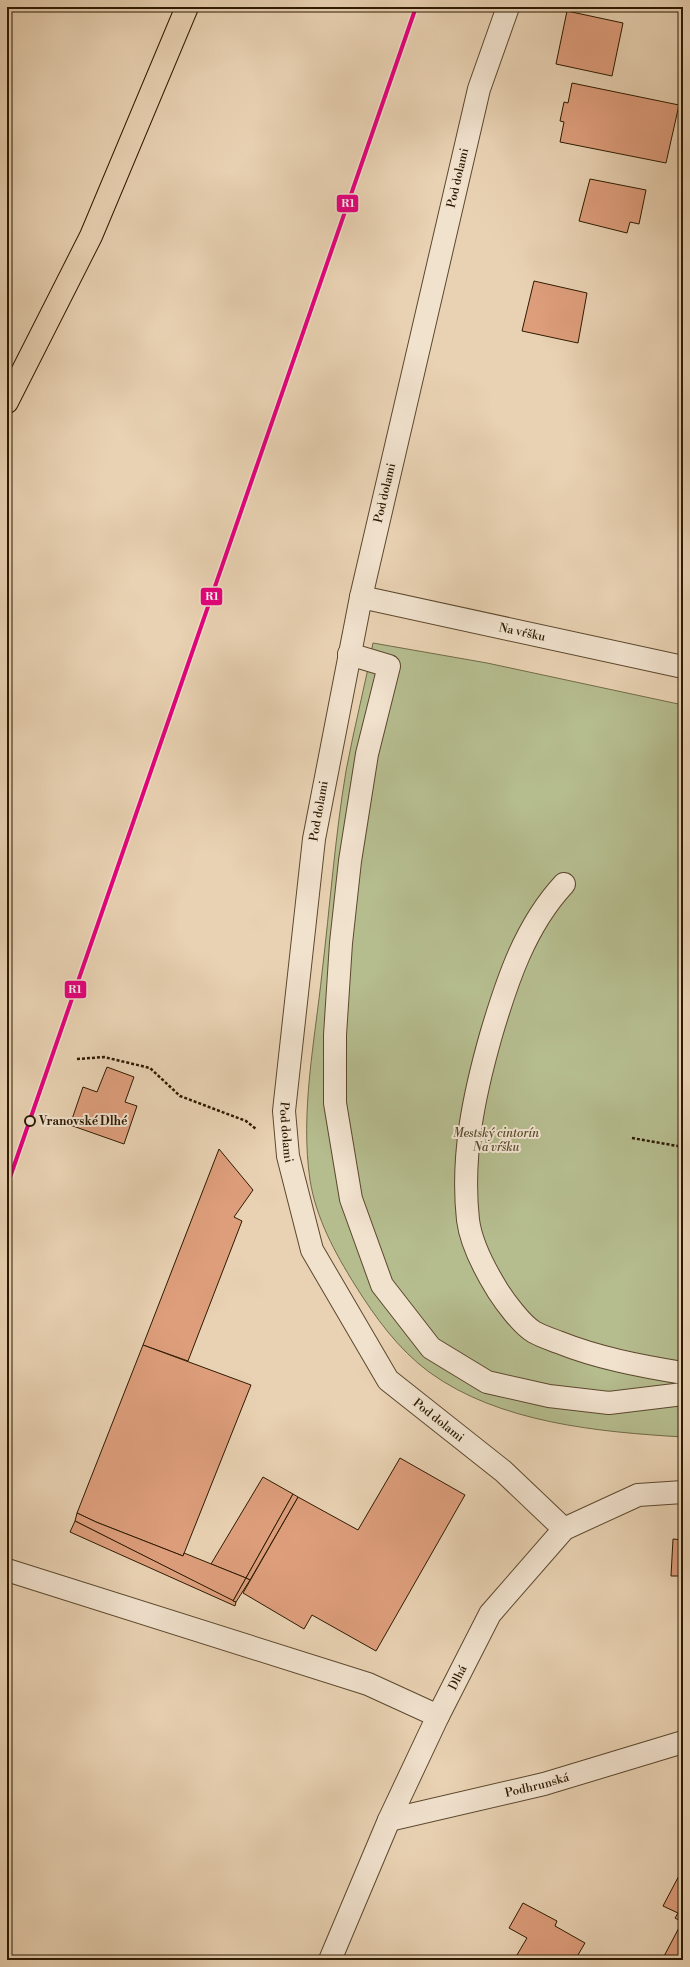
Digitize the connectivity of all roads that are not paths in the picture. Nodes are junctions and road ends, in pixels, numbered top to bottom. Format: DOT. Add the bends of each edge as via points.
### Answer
graph roads {
  1 [pos="187,7"];
  2 [pos="508,7"];
  3 [pos="7,402"];
  4 [pos="361,597"];
  5 [pos="349,654"];
  6 [pos="683,667"];
  7 [pos="564,884"];
  8 [pos="683,1373"];
  9 [pos="683,1394"];
  10 [pos="683,1492"];
  11 [pos="564,1529"];
  12 [pos="7,1570"];
  13 [pos="438,1716"];
  14 [pos="683,1742"];
  15 [pos="389,1820"];
  16 [pos="330,1960"];
  1 -- 3 [label="main road" via="91,236"];
  2 -- 4 [label="street, Pod dolami" via="479,89"];
  4 -- 5 [label="street, Pod dolami"];
  4 -- 6 [label="street, Na vŕšku"];
  5 -- 9 [label="street" via="389,666 367,754 350,861 341,943 335,1050 335,1103 352,1199 382,1285 430,1348 488,1382 549,1396 609,1403"];
  5 -- 11 [label="street, Pod dolami" via="314,839 284,1111 288,1156 312,1250 388,1380 503,1471"];
  7 -- 8 [label="street" via="548,901 522,945 502,998 484,1058 470,1125 465,1171 468,1221 482,1265 505,1303 533,1332 583,1352"];
  10 -- 11 [label="street, Dlhá" via="638,1495"];
  11 -- 13 [label="street, Dlhá" via="490,1614"];
  12 -- 13 [label="street" via="368,1684"];
  13 -- 15 [label="street, Dlhá"];
  14 -- 15 [label="street, Podhrunská" via="544,1784"];
  15 -- 16 [label="street, Dlhá"];
}
